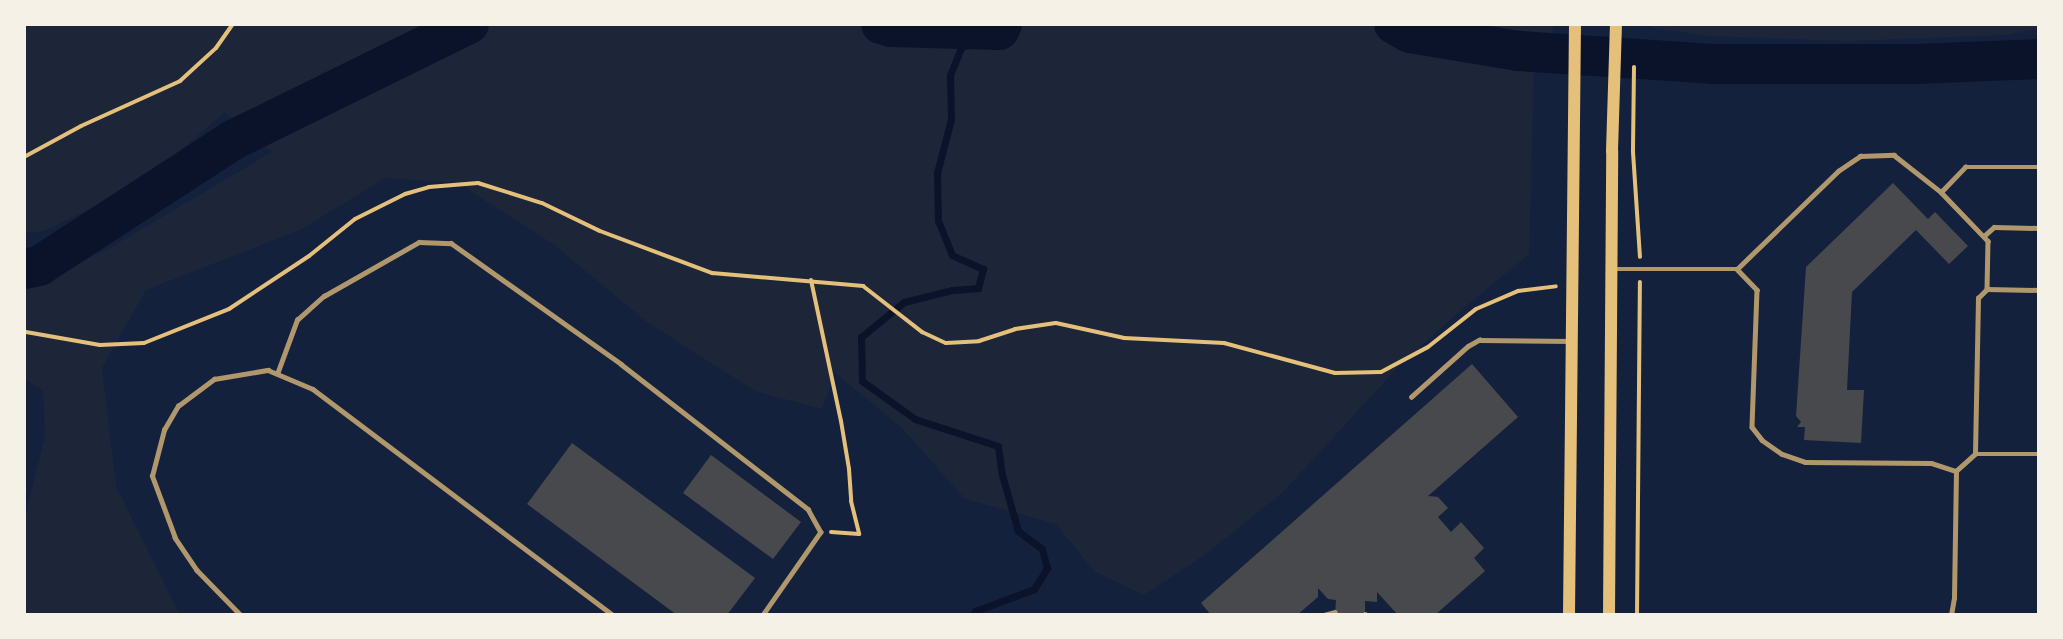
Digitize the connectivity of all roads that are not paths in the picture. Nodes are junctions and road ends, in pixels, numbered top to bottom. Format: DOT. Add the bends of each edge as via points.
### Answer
graph roads {
  1 [pos="1575,24"];
  2 [pos="1616,24"];
  3 [pos="2039,167"];
  4 [pos="1941,192"];
  5 [pos="2039,228"];
  6 [pos="1984,236"];
  7 [pos="1611,268"];
  8 [pos="1737,269"];
  9 [pos="1988,289"];
  10 [pos="2039,290"];
  11 [pos="1572,341"];
  12 [pos="278,374"];
  13 [pos="1411,397"];
  14 [pos="1975,454"];
  15 [pos="2039,454"];
  16 [pos="1956,471"];
  17 [pos="1335,612"];
  18 [pos="240,615"];
  19 [pos="613,615"];
  20 [pos="763,615"];
  21 [pos="1324,615"];
  22 [pos="1569,615"];
  23 [pos="1610,615"];
  24 [pos="1951,615"];
  1 -- 11 [label="main road"];
  2 -- 7 [label="main road"];
  3 -- 4 [label="lane" via="1965,167"];
  4 -- 6 [label="lane"];
  4 -- 8 [label="lane" via="1894,155 1860,156 1838,171"];
  5 -- 6 [label="lane" via="1994,227"];
  6 -- 9 [label="lane" via="1988,241"];
  7 -- 8 [label="lane"];
  7 -- 23 [label="main road"];
  8 -- 16 [label="lane" via="1757,290 1752,427 1762,440 1782,454 1805,462 1931,463"];
  9 -- 10 [label="lane"];
  9 -- 14 [label="lane" via="1977,298"];
  11 -- 13 [label="lane" via="1479,340"];
  11 -- 22 [label="main road"];
  12 -- 18 [label="lane" via="268,370 214,379 178,406 164,430 152,476 175,538 197,571"];
  12 -- 19 [label="lane" via="313,389"];
  12 -- 20 [label="lane" via="297,320 324,296 419,242 451,243 621,364 808,509 821,532"];
  14 -- 15 [label="lane"];
  14 -- 16 [label="lane"];
  16 -- 24 [label="lane"];
  17 -- 21 [label="lane"];
}
